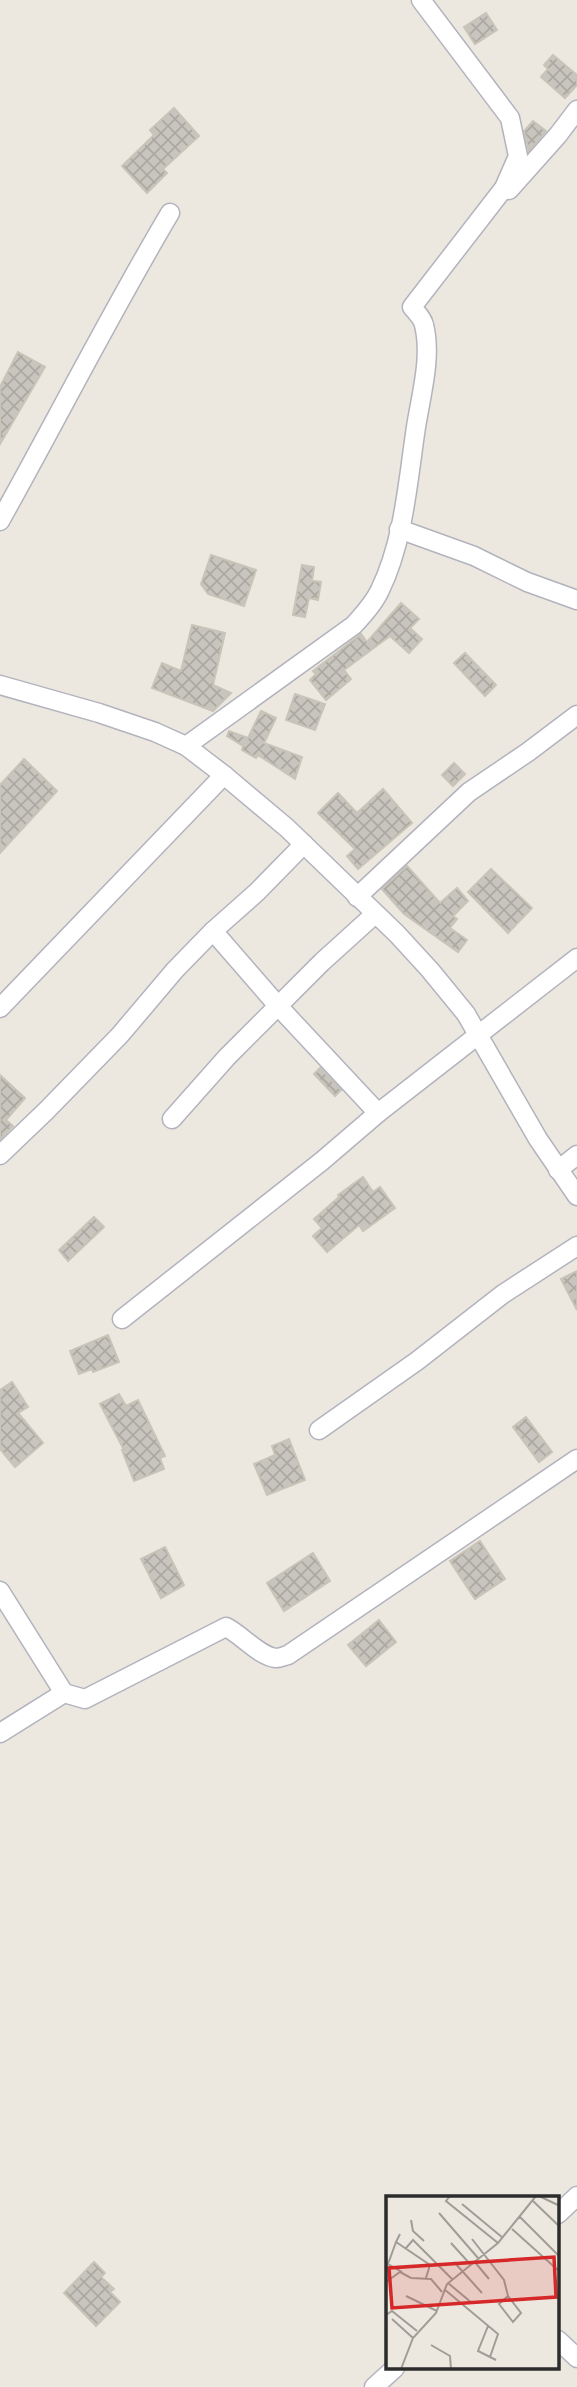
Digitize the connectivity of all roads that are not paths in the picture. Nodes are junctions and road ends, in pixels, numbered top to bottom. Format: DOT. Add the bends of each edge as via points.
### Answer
graph roads {
  1 [pos="421,0"];
  2 [pos="577,110"];
  3 [pos="170,213"];
  4 [pos="424,323"];
  5 [pos="0,521"];
  6 [pos="400,529"];
  7 [pos="577,600"];
  8 [pos="0,685"];
  9 [pos="577,715"];
  10 [pos="186,746"];
  11 [pos="224,775"];
  12 [pos="304,844"];
  13 [pos="357,897"];
  14 [pos="374,914"];
  15 [pos="213,931"];
  16 [pos="577,958"];
  17 [pos="279,1007"];
  18 [pos="0,1008"];
  19 [pos="478,1034"];
  20 [pos="378,1113"];
  21 [pos="172,1119"];
  22 [pos="0,1154"];
  23 [pos="577,1155"];
  24 [pos="558,1170"];
  25 [pos="577,1195"];
  26 [pos="577,1246"];
  27 [pos="122,1319"];
  28 [pos="319,1430"];
  29 [pos="577,1459"];
  30 [pos="0,1591"];
  31 [pos="64,1693"];
  32 [pos="0,1733"];
  33 [pos="577,2196"];
  34 [pos="560,2212"];
  35 [pos="560,2342"];
  36 [pos="577,2358"];
  37 [pos="393,2370"];
  38 [pos="374,2387"];
  1 -- 4 [label="street" via="510,118 518,156 503,188 412,307"];
  2 -- 4 [label="street" via="451,261"];
  3 -- 5 [label="street"];
  4 -- 6 [label="street" via="424,377"];
  6 -- 7 [label="street"];
  6 -- 10 [label="street" via="380,589 354,625"];
  8 -- 10 [label="street" via="99,713"];
  9 -- 13 [label="street" via="468,792"];
  10 -- 11 [label="street"];
  11 -- 12 [label="street"];
  11 -- 18 [label="street"];
  12 -- 13 [label="street"];
  12 -- 15 [label="street"];
  13 -- 14 [label="street"];
  14 -- 17 [label="street"];
  14 -- 19 [label="street" via="430,970"];
  15 -- 17 [label="street"];
  15 -- 22 [label="street" via="120,1035"];
  16 -- 19 [label="street"];
  17 -- 20 [label="street"];
  17 -- 21 [label="street"];
  19 -- 20 [label="street"];
  19 -- 24 [label="street"];
  20 -- 27 [label="street"];
  23 -- 24 [label="street"];
  24 -- 25 [label="street"];
  26 -- 28 [label="street" via="503,1294"];
  29 -- 31 [label="street" via="288,1655 276,1658 226,1628 85,1699"];
  30 -- 31 [label="street"];
  31 -- 32 [label="street"];
  33 -- 34 [label="street"];
  35 -- 36 [label="street"];
  37 -- 38 [label="street"];
}
